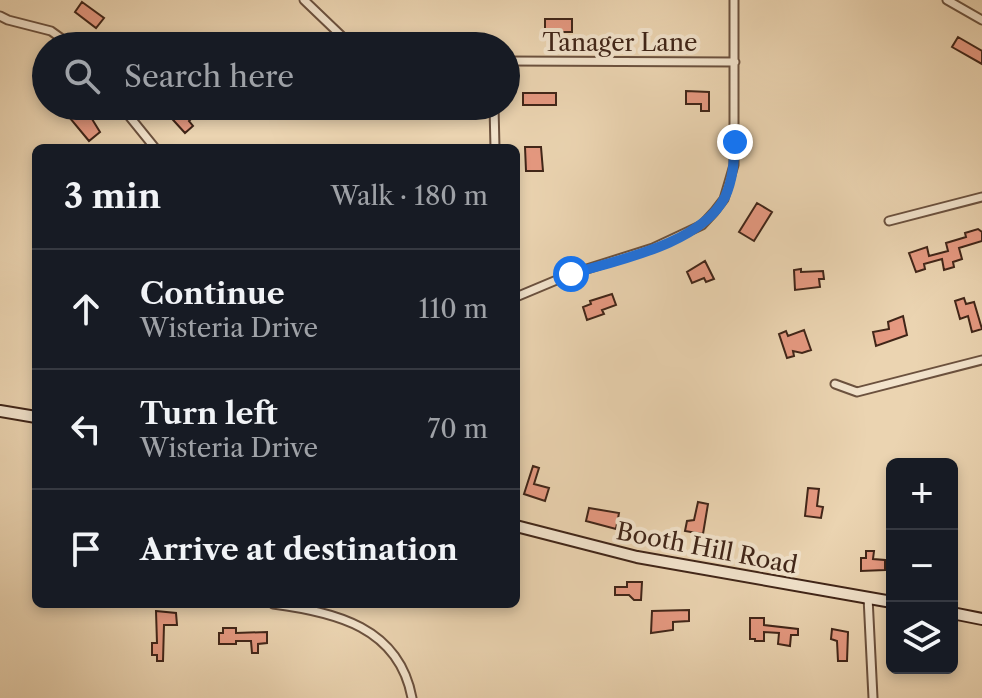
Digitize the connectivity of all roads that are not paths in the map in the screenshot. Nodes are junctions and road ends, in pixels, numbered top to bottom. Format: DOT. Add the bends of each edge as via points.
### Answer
graph roads {
  1 [pos="304,0"];
  2 [pos="734,0"];
  3 [pos="947,0"];
  4 [pos="0,16"];
  5 [pos="982,20"];
  6 [pos="52,32"];
  7 [pos="337,32"];
  8 [pos="520,61"];
  9 [pos="735,62"];
  10 [pos="132,120"];
  11 [pos="494,120"];
  12 [pos="152,144"];
  13 [pos="495,144"];
  14 [pos="982,197"];
  15 [pos="889,221"];
  16 [pos="520,295"];
  17 [pos="982,360"];
  18 [pos="835,384"];
  19 [pos="0,411"];
  20 [pos="32,416"];
  21 [pos="520,527"];
  22 [pos="868,597"];
  23 [pos="886,601"];
  24 [pos="303,608"];
  25 [pos="958,614"];
  26 [pos="982,619"];
  27 [pos="412,698"];
  28 [pos="873,698"];
  1 -- 7 [label="street"];
  2 -- 9 [label="street"];
  3 -- 5 [label="street"];
  4 -- 6 [label="street"];
  8 -- 9 [label="street, Tanager Lane"];
  9 -- 16 [label="street" via="734,165 724,199 714,212 702,225 653,248"];
  10 -- 12 [label="street"];
  11 -- 13 [label="street"];
  14 -- 15 [label="street"];
  17 -- 18 [label="street" via="857,392"];
  19 -- 20 [label="street"];
  21 -- 22 [label="street, Booth Hill Road" via="637,557"];
  22 -- 23 [label="street, Booth Hill Road"];
  22 -- 28 [label="street"];
  24 -- 27 [label="street" via="348,621 374,636 400,662"];
  25 -- 26 [label="street"];
}
